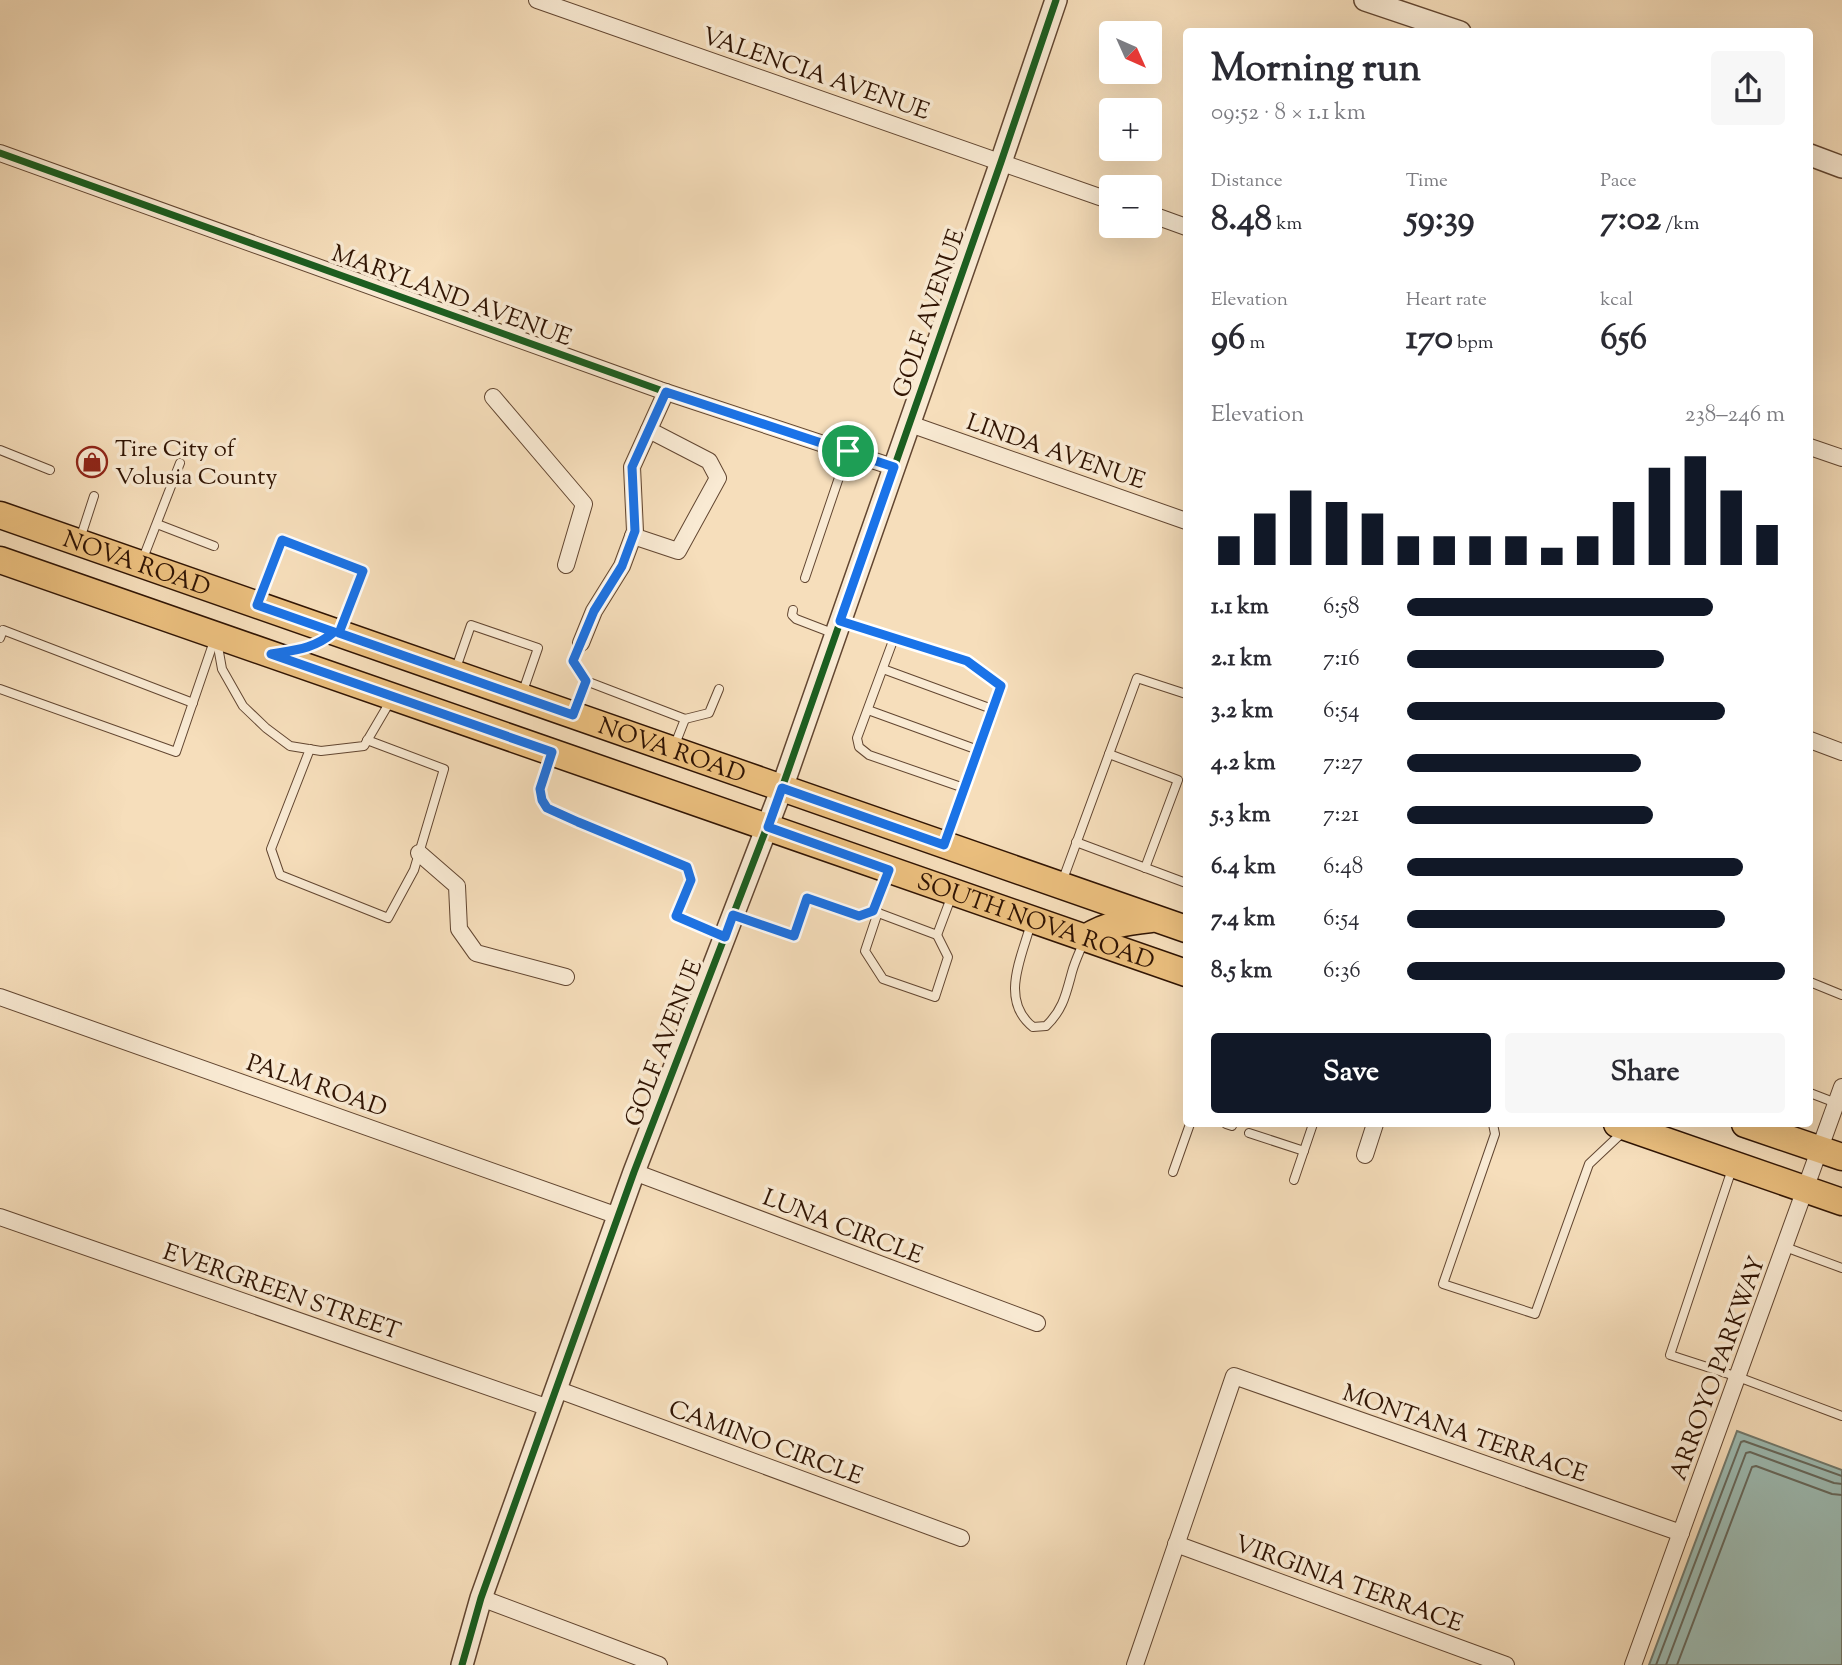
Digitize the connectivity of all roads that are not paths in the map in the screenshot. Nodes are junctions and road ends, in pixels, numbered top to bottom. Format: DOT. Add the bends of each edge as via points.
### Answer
graph roads {
  1 [pos="537,0"];
  2 [pos="1056,0"];
  3 [pos="1365,0"];
  4 [pos="1448,28"];
  5 [pos="0,153"];
  6 [pos="1813,156"];
  7 [pos="1001,162"];
  8 [pos="1842,167"];
  9 [pos="1099,197"];
  10 [pos="1162,218"];
  11 [pos="1183,226"];
  12 [pos="666,392"];
  13 [pos="493,397"];
  14 [pos="910,424"];
  15 [pos="649,430"];
  16 [pos="1813,448"];
  17 [pos="0,450"];
  18 [pos="848,451"];
  19 [pos="1842,458"];
  20 [pos="180,463"];
  21 [pos="894,467"];
  22 [pos="50,470"];
  23 [pos="94,496"];
  24 [pos="0,515"];
  25 [pos="1183,520"];
  26 [pos="157,524"];
  27 [pos="633,536"];
  28 [pos="79,542"];
  29 [pos="214,546"];
  30 [pos="0,560"];
  31 [pos="141,564"];
  32 [pos="566,565"];
  33 [pos="805,578"];
  34 [pos="257,605"];
  35 [pos="793,610"];
  36 [pos="837,627"];
  37 [pos="336,632"];
  38 [pos="216,635"];
  39 [pos="0,638"];
  40 [pos="894,638"];
  41 [pos="581,643"];
  42 [pos="271,654"];
  43 [pos="883,669"];
  44 [pos="454,674"];
  45 [pos="586,681"];
  46 [pos="0,689"];
  47 [pos="719,689"];
  48 [pos="1183,693"];
  49 [pos="393,697"];
  50 [pos="521,697"];
  51 [pos="193,703"];
  52 [pos="992,709"];
  53 [pos="868,710"];
  54 [pos="573,715"];
  55 [pos="685,719"];
  56 [pos="367,740"];
  57 [pos="1813,741"];
  58 [pos="310,749"];
  59 [pos="673,750"];
  60 [pos="978,750"];
  61 [pos="552,752"];
  62 [pos="1842,752"];
  63 [pos="1109,754"];
  64 [pos="782,788"];
  65 [pos="964,788"];
  66 [pos="768,827"];
  67 [pos="1076,842"];
  68 [pos="944,845"];
  69 [pos="419,853"];
  70 [pos="1145,868"];
  71 [pos="889,870"];
  72 [pos="1183,882"];
  73 [pos="1061,885"];
  74 [pos="953,892"];
  75 [pos="876,911"];
  76 [pos="733,915"];
  77 [pos="1156,918"];
  78 [pos="1032,919"];
  79 [pos="1183,928"];
  80 [pos="937,935"];
  81 [pos="725,937"];
  82 [pos="1085,938"];
  83 [pos="1183,972"];
  84 [pos="566,977"];
  85 [pos="1813,983"];
  86 [pos="1842,995"];
  87 [pos="0,997"];
  88 [pos="1813,1093"];
  89 [pos="1840,1094"];
  90 [pos="1188,1127"];
  91 [pos="1312,1127"];
  92 [pos="1374,1127"];
  93 [pos="1494,1127"];
  94 [pos="1620,1127"];
  95 [pos="1628,1127"];
  96 [pos="1759,1127"];
  97 [pos="1249,1133"];
  98 [pos="1304,1152"];
  99 [pos="1831,1153"];
  100 [pos="1365,1155"];
  101 [pos="1734,1163"];
  102 [pos="634,1172"];
  103 [pos="1173,1172"];
  104 [pos="1294,1180"];
  105 [pos="1807,1189"];
  106 [pos="1842,1202"];
  107 [pos="618,1216"];
  108 [pos="0,1217"];
  109 [pos="1785,1247"];
  110 [pos="1842,1268"];
  111 [pos="1037,1323"];
  112 [pos="1738,1377"];
  113 [pos="553,1399"];
  114 [pos="1842,1416"];
  115 [pos="1681,1533"];
  116 [pos="961,1538"];
  117 [pos="1176,1544"];
  118 [pos="481,1598"];
  119 [pos="462,1665"];
  120 [pos="659,1665"];
  121 [pos="1135,1665"];
  122 [pos="1506,1665"];
  123 [pos="1633,1665"];
  1 -- 7 [label="street, VALENCIA AVENUE"];
  2 -- 7 [label="street, GOLF AVENUE"];
  3 -- 4 [label="street"];
  5 -- 12 [label="street, MARYLAND AVENUE"];
  6 -- 8 [label="street"];
  7 -- 9 [label="street, VALENCIA AVENUE"];
  7 -- 14 [label="street, GOLF AVENUE"];
  10 -- 11 [label="street"];
  12 -- 15 [label="street"];
  12 -- 18 [label="street, MARYLAND AVENUE"];
  13 -- 32 [label="street" via="584,504"];
  14 -- 21 [label="street, GOLF AVENUE"];
  14 -- 25 [label="street, LINDA AVENUE"];
  15 -- 27 [label="street" via="632,467"];
  15 -- 27 [label="street" via="709,461 718,478 678,551"];
  16 -- 19 [label="street"];
  17 -- 22 [label="lane"];
  18 -- 21 [label="street, MARYLAND AVENUE"];
  18 -- 33 [label="lane"];
  20 -- 26 [label="lane"];
  21 -- 36 [label="street, GOLF AVENUE"];
  23 -- 28 [label="lane"];
  24 -- 28 [label="main road, NOVA ROAD"];
  26 -- 29 [label="lane"];
  26 -- 31 [label="lane"];
  27 -- 41 [label="street"];
  28 -- 31 [label="main road, NOVA ROAD"];
  30 -- 38 [label="main road, NOVA ROAD"];
  31 -- 34 [label="main road, NOVA ROAD"];
  34 -- 37 [label="main road, NOVA ROAD"];
  34 -- 37 [label="lane" via="282,540 363,571"];
  35 -- 36 [label="lane" via="796,620"];
  36 -- 40 [label="lane"];
  36 -- 64 [label="street, GOLF AVENUE"];
  37 -- 42 [label="main road" via="310,647"];
  37 -- 44 [label="main road, NOVA ROAD"];
  38 -- 42 [label="main road, NOVA ROAD"];
  38 -- 51 [label="lane"];
  38 -- 58 [label="lane" via="222,668 243,706 290,746"];
  39 -- 51 [label="lane" via="3,630"];
  40 -- 43 [label="lane"];
  40 -- 52 [label="lane" via="967,661 1001,686"];
  41 -- 45 [label="lane" via="573,661"];
  42 -- 49 [label="main road, NOVA ROAD"];
  43 -- 52 [label="lane"];
  43 -- 53 [label="lane"];
  44 -- 50 [label="main road, NOVA ROAD"];
  44 -- 50 [label="lane" via="471,625 538,648"];
  45 -- 54 [label="lane"];
  45 -- 55 [label="lane"];
  46 -- 51 [label="lane" via="176,751"];
  47 -- 55 [label="lane" via="709,713"];
  48 -- 63 [label="lane" via="1137,678"];
  49 -- 56 [label="lane"];
  49 -- 61 [label="main road, NOVA ROAD"];
  50 -- 54 [label="main road, NOVA ROAD"];
  52 -- 60 [label="lane"];
  53 -- 60 [label="lane"];
  53 -- 65 [label="lane" via="857,738 859,747 869,755"];
  54 -- 59 [label="main road, NOVA ROAD"];
  55 -- 59 [label="lane"];
  56 -- 58 [label="lane" via="364,746"];
  56 -- 69 [label="lane" via="444,768"];
  57 -- 62 [label="street"];
  58 -- 69 [label="lane" via="271,849 280,875 388,918"];
  59 -- 64 [label="main road, NOVA ROAD"];
  60 -- 65 [label="lane"];
  61 -- 66 [label="main road, NOVA ROAD"];
  61 -- 81 [label="lane" via="540,789 547,808 687,867 691,880 676,916"];
  63 -- 67 [label="lane"];
  63 -- 70 [label="lane" via="1178,780"];
  64 -- 66 [label="street, GOLF AVENUE"];
  64 -- 68 [label="main road, NOVA ROAD"];
  65 -- 68 [label="lane"];
  66 -- 71 [label="main road, SOUTH NOVA ROAD"];
  66 -- 76 [label="street, GOLF AVENUE"];
  67 -- 70 [label="lane"];
  67 -- 73 [label="lane"];
  68 -- 73 [label="main road, NOVA ROAD"];
  69 -- 84 [label="street" via="457,886 459,929 475,953"];
  70 -- 72 [label="lane"];
  71 -- 74 [label="main road, SOUTH NOVA ROAD"];
  71 -- 75 [label="lane"];
  73 -- 77 [label="main road, NOVA ROAD"];
  74 -- 78 [label="main road, SOUTH NOVA ROAD"];
  74 -- 80 [label="lane"];
  75 -- 76 [label="lane" via="859,916 807,898 794,936"];
  75 -- 80 [label="lane"];
  75 -- 80 [label="lane" via="865,951 883,979 935,997 948,957"];
  76 -- 81 [label="street, GOLF AVENUE"];
  77 -- 79 [label="main road, NOVA ROAD"];
  77 -- 82 [label="main road" via="1118,923"];
  78 -- 82 [label="main road, SOUTH NOVA ROAD"];
  78 -- 82 [label="lane" via="1013,985 1019,1010 1033,1027 1046,1026 1057,1016"];
  81 -- 102 [label="street, GOLF AVENUE"];
  82 -- 83 [label="main road, SOUTH NOVA ROAD"];
  85 -- 86 [label="lane"];
  87 -- 107 [label="street, PALM ROAD"];
  88 -- 89 [label="lane"];
  89 -- 99 [label="street, ARROYO PARKWAY"];
  90 -- 103 [label="lane"];
  91 -- 98 [label="lane"];
  92 -- 100 [label="street"];
  93 -- 94 [label="lane" via="1443,1284 1535,1314 1589,1164"];
  95 -- 101 [label="main road"];
  96 -- 99 [label="main road"];
  97 -- 98 [label="lane"];
  98 -- 104 [label="lane"];
  99 -- 105 [label="street, ARROYO PARKWAY"];
  101 -- 105 [label="main road"];
  101 -- 112 [label="lane" via="1670,1355"];
  102 -- 107 [label="street, GOLF AVENUE"];
  102 -- 111 [label="street, LUNA CIRCLE"];
  105 -- 106 [label="main road"];
  105 -- 109 [label="street, ARROYO PARKWAY"];
  107 -- 113 [label="street, GOLF AVENUE"];
  108 -- 113 [label="street, EVERGREEN STREET"];
  109 -- 110 [label="lane"];
  109 -- 112 [label="street, ARROYO PARKWAY"];
  112 -- 114 [label="lane"];
  112 -- 115 [label="street, ARROYO PARKWAY"];
  113 -- 116 [label="street, CAMINO CIRCLE"];
  113 -- 118 [label="street, GOLF AVENUE"];
  115 -- 117 [label="street, MONTANA TERRACE" via="1234,1376"];
  115 -- 123 [label="street, ARROYO PARKWAY"];
  117 -- 121 [label="street"];
  117 -- 122 [label="street, VIRGINIA TERRACE"];
  118 -- 119 [label="street, GOLF AVENUE"];
  118 -- 120 [label="street"];
}
